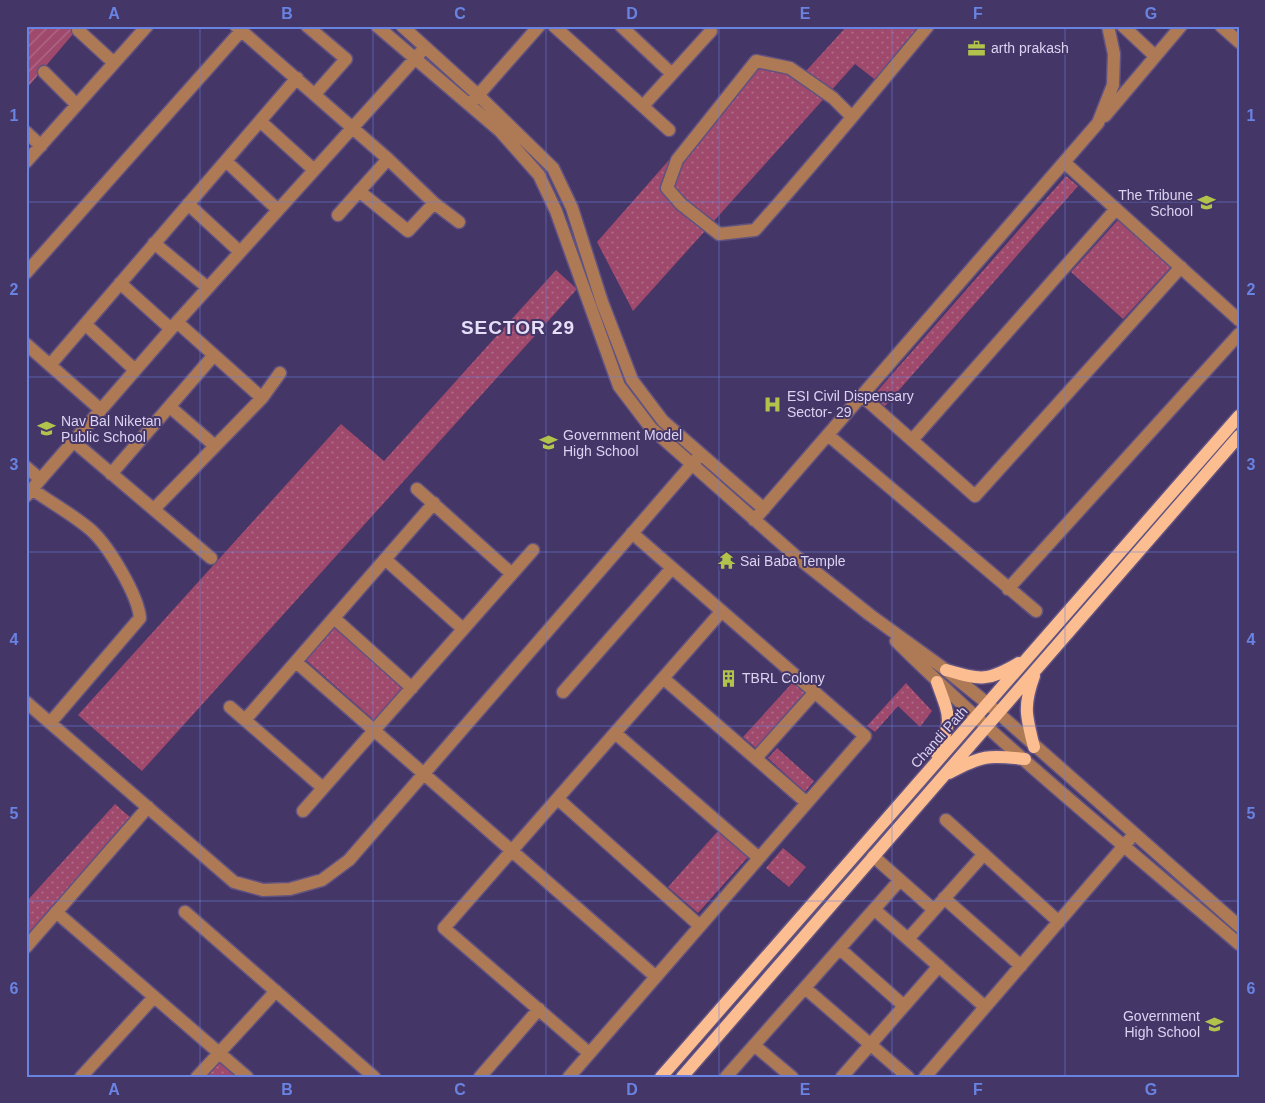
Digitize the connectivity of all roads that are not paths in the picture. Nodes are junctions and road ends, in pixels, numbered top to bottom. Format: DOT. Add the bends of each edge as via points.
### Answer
graph roads {
  1 [pos="147,26"];
  2 [pos="307,26"];
  3 [pos="378,26"];
  4 [pos="402,26"];
  5 [pos="539,26"];
  6 [pos="554,26"];
  7 [pos="621,26"];
  8 [pos="928,26"];
  9 [pos="1108,26"];
  10 [pos="1123,26"];
  11 [pos="1181,26"];
  12 [pos="1221,26"];
  13 [pos="238,28"];
  14 [pos="78,30"];
  15 [pos="711,31"];
  16 [pos="1239,42"];
  17 [pos="425,46"];
  18 [pos="1156,56"];
  19 [pos="415,58"];
  20 [pos="114,63"];
  21 [pos="44,72"];
  22 [pos="672,74"];
  23 [pos="297,78"];
  24 [pos="315,94"];
  25 [pos="478,95"];
  26 [pos="77,105"];
  27 [pos="470,106"];
  28 [pos="643,106"];
  29 [pos="852,117"];
  30 [pos="260,121"];
  31 [pos="1098,123"];
  32 [pos="352,128"];
  33 [pos="669,130"];
  34 [pos="26,132"];
  35 [pos="41,146"];
  36 [pos="388,159"];
  37 [pos="226,161"];
  38 [pos="26,162"];
  39 [pos="1064,162"];
  40 [pos="314,170"];
  41 [pos="359,191"];
  42 [pos="434,202"];
  43 [pos="188,204"];
  44 [pos="1116,209"];
  45 [pos="278,210"];
  46 [pos="338,215"];
  47 [pos="459,222"];
  48 [pos="154,243"];
  49 [pos="240,252"];
  50 [pos="1180,267"];
  51 [pos="26,273"];
  52 [pos="120,284"];
  53 [pos="208,288"];
  54 [pos="1239,320"];
  55 [pos="85,324"];
  56 [pos="174,326"];
  57 [pos="1239,334"];
  58 [pos="26,344"];
  59 [pos="214,355"];
  60 [pos="50,364"];
  61 [pos="135,370"];
  62 [pos="280,373"];
  63 [pos="862,396"];
  64 [pos="262,398"];
  65 [pos="170,407"];
  66 [pos="101,410"];
  67 [pos="1239,416"];
  68 [pos="828,435"];
  69 [pos="1239,436"];
  70 [pos="912,440"];
  71 [pos="73,441"];
  72 [pos="215,446"];
  73 [pos="701,454"];
  74 [pos="692,464"];
  75 [pos="26,467"];
  76 [pos="111,474"];
  77 [pos="33,488"];
  78 [pos="417,489"];
  79 [pos="434,503"];
  80 [pos="764,509"];
  81 [pos="154,510"];
  82 [pos="754,520"];
  83 [pos="632,533"];
  84 [pos="533,550"];
  85 [pos="211,558"];
  86 [pos="386,559"];
  87 [pos="672,568"];
  88 [pos="512,574"];
  89 [pos="1008,589"];
  90 [pos="1036,611"];
  91 [pos="721,612"];
  92 [pos="870,615"];
  93 [pos="334,618"];
  94 [pos="463,629"];
  95 [pos="1027,659"];
  96 [pos="296,662"];
  97 [pos="1036,669"];
  98 [pos="946,670"];
  99 [pos="663,678"];
  100 [pos="938,682"];
  101 [pos="412,688"];
  102 [pos="563,692"];
  103 [pos="815,692"];
  104 [pos="26,702"];
  105 [pos="988,704"];
  106 [pos="230,707"];
  107 [pos="997,714"];
  108 [pos="977,716"];
  109 [pos="245,720"];
  110 [pos="50,723"];
  111 [pos="986,726"];
  112 [pos="374,730"];
  113 [pos="615,733"];
  114 [pos="1034,747"];
  115 [pos="756,758"];
  116 [pos="1025,759"];
  117 [pos="931,768"];
  118 [pos="424,773"];
  119 [pos="943,776"];
  120 [pos="323,788"];
  121 [pos="558,799"];
  122 [pos="807,803"];
  123 [pos="148,807"];
  124 [pos="303,812"];
  125 [pos="946,820"];
  126 [pos="1134,835"];
  127 [pos="1125,846"];
  128 [pos="512,851"];
  129 [pos="984,854"];
  130 [pos="873,856"];
  131 [pos="759,858"];
  132 [pos="900,880"];
  133 [pos="944,898"];
  134 [pos="875,910"];
  135 [pos="934,910"];
  136 [pos="56,912"];
  137 [pos="185,912"];
  138 [pos="1059,922"];
  139 [pos="700,926"];
  140 [pos="1239,926"];
  141 [pos="908,939"];
  142 [pos="1239,944"];
  143 [pos="26,947"];
  144 [pos="840,949"];
  145 [pos="939,966"];
  146 [pos="1021,966"];
  147 [pos="656,977"];
  148 [pos="805,988"];
  149 [pos="276,991"];
  150 [pos="154,997"];
  151 [pos="904,1006"];
  152 [pos="985,1007"];
  153 [pos="539,1009"];
  154 [pos="871,1044"];
  155 [pos="754,1045"];
  156 [pos="219,1053"];
  157 [pos="589,1053"];
  158 [pos="81,1077"];
  159 [pos="197,1077"];
  160 [pos="247,1077"];
  161 [pos="374,1077"];
  162 [pos="480,1077"];
  163 [pos="569,1077"];
  164 [pos="661,1077"];
  165 [pos="682,1077"];
  166 [pos="726,1077"];
  167 [pos="792,1077"];
  168 [pos="842,1077"];
  169 [pos="908,1077"];
  170 [pos="925,1077"];
  1 -- 20 [label="street"];
  2 -- 24 [label="street" via="346,59"];
  3 -- 19 [label="street"];
  4 -- 17 [label="street"];
  5 -- 25 [label="street"];
  6 -- 28 [label="street"];
  7 -- 22 [label="street"];
  8 -- 29 [label="street"];
  9 -- 31 [label="street" via="1114,54 1112,85"];
  10 -- 18 [label="street"];
  11 -- 18 [label="street"];
  12 -- 16 [label="street"];
  13 -- 23 [label="street"];
  13 -- 51 [label="street"];
  14 -- 20 [label="street"];
  15 -- 22 [label="street"];
  17 -- 19 [label="street"];
  17 -- 25 [label="street"];
  18 -- 31 [label="street"];
  19 -- 27 [label="street"];
  19 -- 32 [label="street"];
  20 -- 26 [label="street"];
  21 -- 26 [label="street"];
  22 -- 28 [label="street"];
  23 -- 24 [label="street"];
  23 -- 30 [label="street"];
  24 -- 32 [label="street"];
  25 -- 27 [label="street"];
  25 -- 73 [label="street" via="553,168 572,208 602,302 632,380 663,421"];
  26 -- 35 [label="street"];
  27 -- 74 [label="street" via="500,131 539,175 556,211 619,386 651,428"];
  28 -- 33 [label="street"];
  29 -- 29 [label="street" via="754,230 719,234 667,188 677,160 756,60 790,68 833,98"];
  30 -- 37 [label="street"];
  30 -- 40 [label="street"];
  31 -- 39 [label="street"];
  32 -- 36 [label="street"];
  32 -- 40 [label="street"];
  34 -- 35 [label="street"];
  35 -- 38 [label="street"];
  36 -- 41 [label="street"];
  36 -- 42 [label="street"];
  37 -- 43 [label="street"];
  37 -- 45 [label="street"];
  39 -- 44 [label="street"];
  39 -- 63 [label="street"];
  40 -- 45 [label="street"];
  41 -- 42 [label="street" via="408,231"];
  41 -- 46 [label="street"];
  42 -- 47 [label="street"];
  43 -- 48 [label="street"];
  43 -- 49 [label="street"];
  44 -- 50 [label="street"];
  44 -- 70 [label="street"];
  45 -- 49 [label="street"];
  48 -- 52 [label="street"];
  48 -- 53 [label="street"];
  49 -- 53 [label="street"];
  50 -- 54 [label="street"];
  50 -- 70 [label="street" via="975,496"];
  52 -- 55 [label="street"];
  52 -- 56 [label="street"];
  53 -- 56 [label="street"];
  55 -- 60 [label="street"];
  55 -- 61 [label="street"];
  56 -- 59 [label="street"];
  56 -- 61 [label="street"];
  57 -- 89 [label="street"];
  58 -- 60 [label="street"];
  59 -- 64 [label="street"];
  59 -- 65 [label="street"];
  60 -- 66 [label="street"];
  61 -- 66 [label="street"];
  62 -- 64 [label="street"];
  63 -- 68 [label="street"];
  63 -- 70 [label="street"];
  64 -- 72 [label="street"];
  65 -- 72 [label="street"];
  65 -- 76 [label="street"];
  66 -- 71 [label="street"];
  67 -- 95 [label="main road, Chandi Path"];
  68 -- 80 [label="street"];
  68 -- 89 [label="street"];
  69 -- 97 [label="main road, Chandi Path"];
  71 -- 76 [label="street"];
  71 -- 77 [label="street"];
  72 -- 81 [label="street"];
  73 -- 74 [label="street"];
  73 -- 80 [label="street"];
  74 -- 82 [label="street"];
  74 -- 83 [label="street"];
  75 -- 77 [label="street"];
  76 -- 81 [label="street"];
  77 -- 110 [label="street" via="93,532 139,604 140,618"];
  78 -- 79 [label="street"];
  79 -- 86 [label="street"];
  79 -- 88 [label="street"];
  80 -- 82 [label="street"];
  81 -- 85 [label="street"];
  82 -- 92 [label="street"];
  83 -- 87 [label="street"];
  83 -- 118 [label="street"];
  84 -- 88 [label="street"];
  86 -- 93 [label="street"];
  86 -- 94 [label="street"];
  87 -- 91 [label="street"];
  87 -- 102 [label="street"];
  88 -- 94 [label="street"];
  89 -- 90 [label="street"];
  91 -- 99 [label="street"];
  91 -- 103 [label="street"];
  92 -- 98 [label="street"];
  92 -- 100 [label="street"];
  93 -- 96 [label="street"];
  93 -- 101 [label="street"];
  94 -- 101 [label="street"];
  95 -- 98 [label="main road" via="1001,674 977,679"];
  95 -- 105 [label="main road, Chandi Path"];
  96 -- 109 [label="street"];
  96 -- 112 [label="street"];
  97 -- 107 [label="main road, Chandi Path"];
  97 -- 114 [label="main road" via="1026,698 1027,720"];
  98 -- 105 [label="street"];
  99 -- 113 [label="street"];
  99 -- 115 [label="street"];
  100 -- 108 [label="street"];
  100 -- 117 [label="main road" via="948,712 949,728"];
  101 -- 112 [label="street"];
  103 -- 115 [label="street"];
  103 -- 122 [label="street" via="865,736"];
  104 -- 110 [label="street"];
  105 -- 107 [label="street"];
  105 -- 108 [label="main road, Chandi Path"];
  106 -- 109 [label="street"];
  107 -- 111 [label="main road, Chandi Path"];
  107 -- 114 [label="street"];
  108 -- 111 [label="street"];
  108 -- 117 [label="main road, Chandi Path"];
  109 -- 120 [label="street"];
  110 -- 123 [label="street"];
  111 -- 116 [label="street"];
  111 -- 119 [label="main road, Chandi Path"];
  112 -- 118 [label="street"];
  112 -- 120 [label="street"];
  113 -- 121 [label="street"];
  113 -- 131 [label="street"];
  114 -- 126 [label="street"];
  115 -- 122 [label="street"];
  116 -- 119 [label="main road" via="992,755 972,760"];
  116 -- 127 [label="street"];
  117 -- 164 [label="main road, Chandi Path"];
  118 -- 123 [label="street" via="348,860 322,880 290,889 263,890 234,882"];
  118 -- 128 [label="street"];
  119 -- 130 [label="main road, Chandi Path"];
  120 -- 124 [label="street"];
  121 -- 128 [label="street"];
  121 -- 139 [label="street"];
  122 -- 131 [label="street"];
  123 -- 136 [label="street"];
  125 -- 129 [label="street"];
  126 -- 127 [label="street"];
  126 -- 140 [label="street"];
  127 -- 138 [label="street"];
  127 -- 142 [label="street"];
  128 -- 147 [label="street"];
  128 -- 153 [label="street" via="444,928"];
  129 -- 133 [label="street"];
  129 -- 138 [label="street"];
  130 -- 132 [label="street"];
  130 -- 165 [label="main road, Chandi Path"];
  131 -- 139 [label="street"];
  132 -- 134 [label="street"];
  132 -- 135 [label="street"];
  133 -- 135 [label="street"];
  133 -- 146 [label="street"];
  134 -- 141 [label="street"];
  134 -- 144 [label="street"];
  135 -- 141 [label="street"];
  136 -- 143 [label="street"];
  136 -- 150 [label="street"];
  137 -- 149 [label="street"];
  138 -- 146 [label="street"];
  139 -- 147 [label="street"];
  141 -- 145 [label="street"];
  144 -- 148 [label="street"];
  144 -- 151 [label="street"];
  145 -- 151 [label="street"];
  145 -- 152 [label="street"];
  146 -- 152 [label="street"];
  147 -- 157 [label="street"];
  148 -- 154 [label="street"];
  148 -- 155 [label="street"];
  149 -- 156 [label="street"];
  149 -- 161 [label="street"];
  150 -- 156 [label="street"];
  150 -- 158 [label="street"];
  151 -- 154 [label="street"];
  152 -- 170 [label="street"];
  153 -- 157 [label="street"];
  153 -- 162 [label="street"];
  154 -- 168 [label="street"];
  154 -- 169 [label="street"];
  155 -- 166 [label="street"];
  155 -- 167 [label="street"];
  156 -- 159 [label="street"];
  156 -- 160 [label="street"];
  157 -- 163 [label="street"];
}
